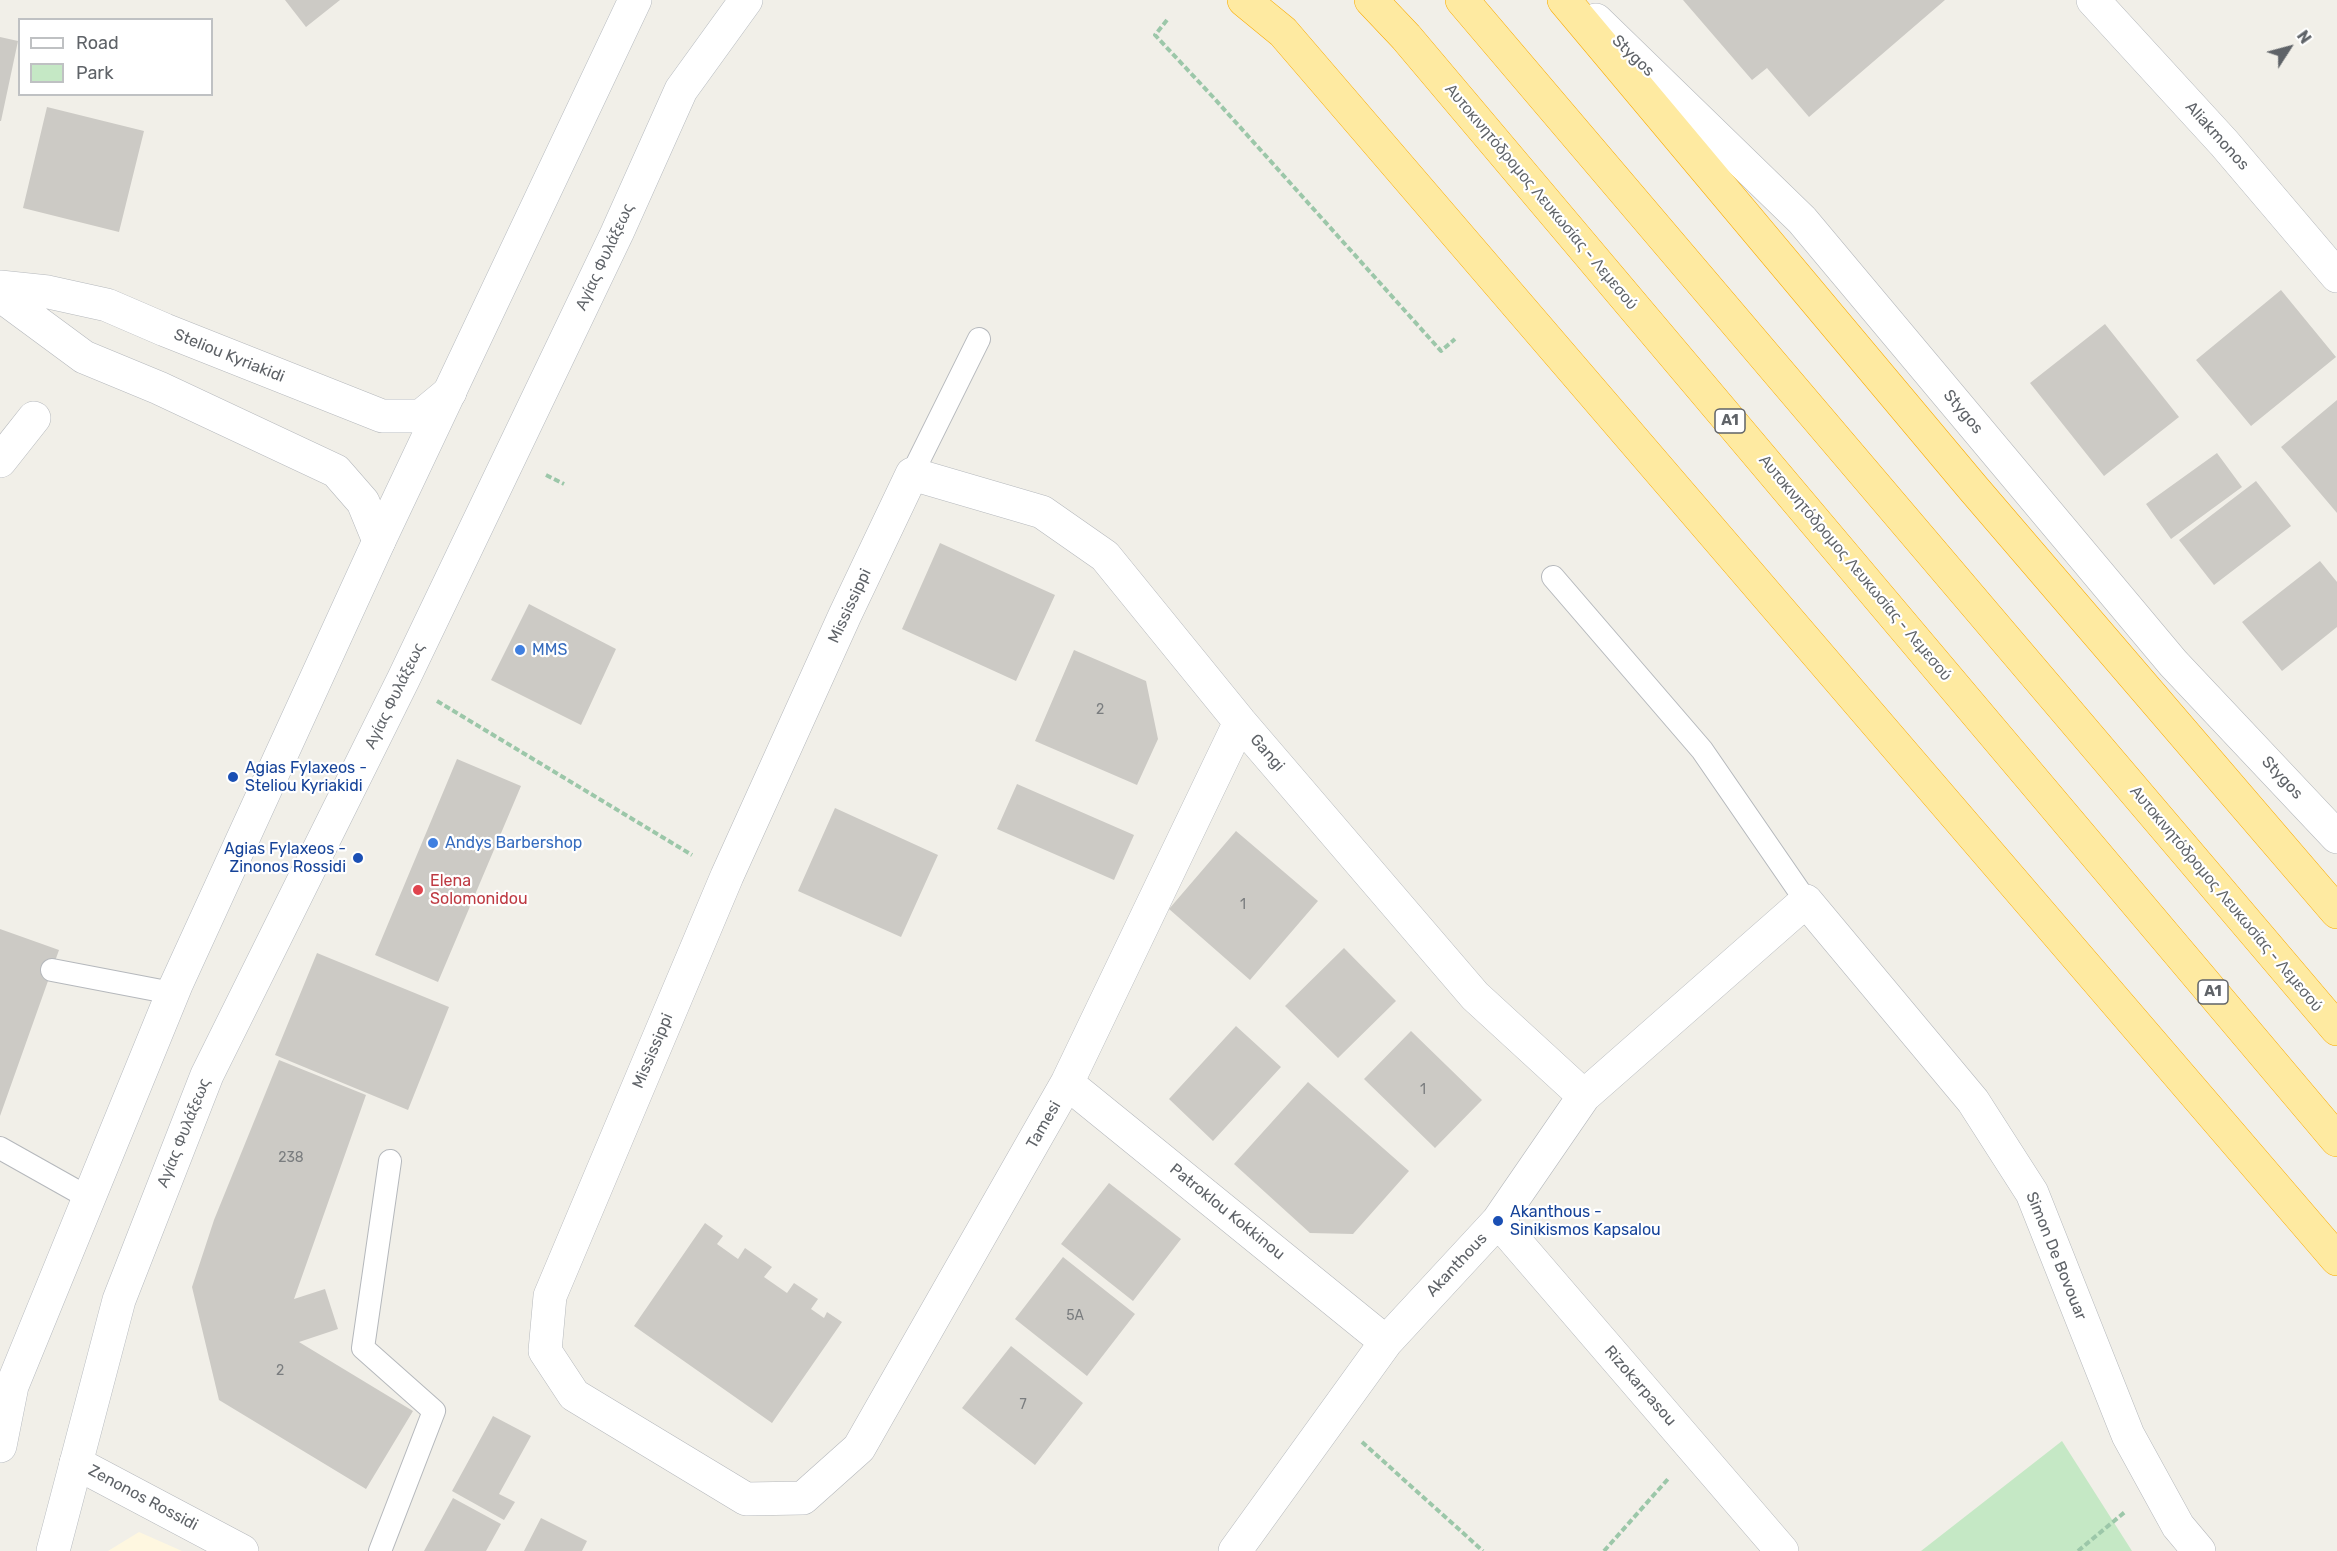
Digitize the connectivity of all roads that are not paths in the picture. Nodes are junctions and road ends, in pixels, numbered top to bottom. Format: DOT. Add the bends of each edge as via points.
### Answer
graph roads {
  1 [pos="635,0"];
  2 [pos="746,0"];
  3 [pos="1244,0"];
  4 [pos="1371,0"];
  5 [pos="1462,0"];
  6 [pos="1564,0"];
  7 [pos="1575,0"];
  8 [pos="2093,0"];
  9 [pos="2337,276"];
  10 [pos="0,287"];
  11 [pos="0,295"];
  12 [pos="979,339"];
  13 [pos="450,392"];
  14 [pos="34,418"];
  15 [pos="0,461"];
  16 [pos="912,474"];
  17 [pos="379,541"];
  18 [pos="1554,577"];
  19 [pos="1240,722"];
  20 [pos="2337,837"];
  21 [pos="1806,901"];
  22 [pos="2337,912"];
  23 [pos="52,970"];
  24 [pos="172,993"];
  25 [pos="2337,1029"];
  26 [pos="1067,1083"];
  27 [pos="1584,1096"];
  28 [pos="2337,1140"];
  29 [pos="0,1148"];
  30 [pos="390,1161"];
  31 [pos="89,1198"];
  32 [pos="1498,1221"];
  33 [pos="2337,1259"];
  34 [pos="1386,1342"];
  35 [pos="0,1446"];
  36 [pos="76,1462"];
  37 [pos="803,1498"];
  38 [pos="52,1551"];
  39 [pos="242,1551"];
  40 [pos="380,1551"];
  41 [pos="1235,1551"];
  42 [pos="1782,1551"];
  43 [pos="2199,1551"];
  1 -- 13 [label="street"];
  2 -- 36 [label="street, Αγίας Φυλάξεως" via="681,90 617,233 403,680 207,1075 119,1300"];
  3 -- 33 [label="highway" via="1283,32"];
  4 -- 28 [label="highway, Αυτοκινητόδρομος Λευκωσίας - Λεμεσού / A1" via="1414,46"];
  5 -- 25 [label="highway, Αυτοκινητόδρομος Λευκωσίας - Λεμεσού"];
  6 -- 22 [label="highway" via="1973,488"];
  7 -- 20 [label="street, Stygos" via="1802,220 2173,663"];
  8 -- 9 [label="street, Aliakmonos" via="2224,143"];
  10 -- 13 [label="street, Steliou Kyriakidi" via="48,292 107,305 382,416 421,416"];
  11 -- 17 [label="street" via="84,357 336,471 363,502"];
  12 -- 16 [label="lane"];
  13 -- 17 [label="street"];
  14 -- 15 [label="street"];
  16 -- 19 [label="street, Gangi" via="1042,512 1105,555"];
  16 -- 37 [label="street, Mississippi" via="727,876 550,1296 545,1352 574,1395 746,1499"];
  17 -- 24 [label="street"];
  18 -- 21 [label="lane" via="1702,750"];
  19 -- 26 [label="street, Tamesi"];
  19 -- 27 [label="street, Gangi" via="1475,996"];
  21 -- 27 [label="street, Akanthous"];
  21 -- 43 [label="street, Simon De Bovouar" via="1973,1101 2032,1193 2128,1435 2178,1526"];
  23 -- 24 [label="lane"];
  24 -- 31 [label="street"];
  26 -- 34 [label="street, Patroklou Kokkinou"];
  26 -- 37 [label="street, Tamesi" via="859,1448"];
  27 -- 32 [label="street, Akanthous"];
  29 -- 31 [label="lane"];
  30 -- 40 [label="lane" via="363,1348 434,1411"];
  31 -- 35 [label="street" via="12,1386"];
  32 -- 34 [label="street, Akanthous"];
  32 -- 42 [label="street, Rizokarpasou"];
  34 -- 41 [label="street, Akanthous"];
  36 -- 38 [label="street, Αγίας Φυλάξεως"];
  36 -- 39 [label="street, Zenonos Rossidi"];
}
